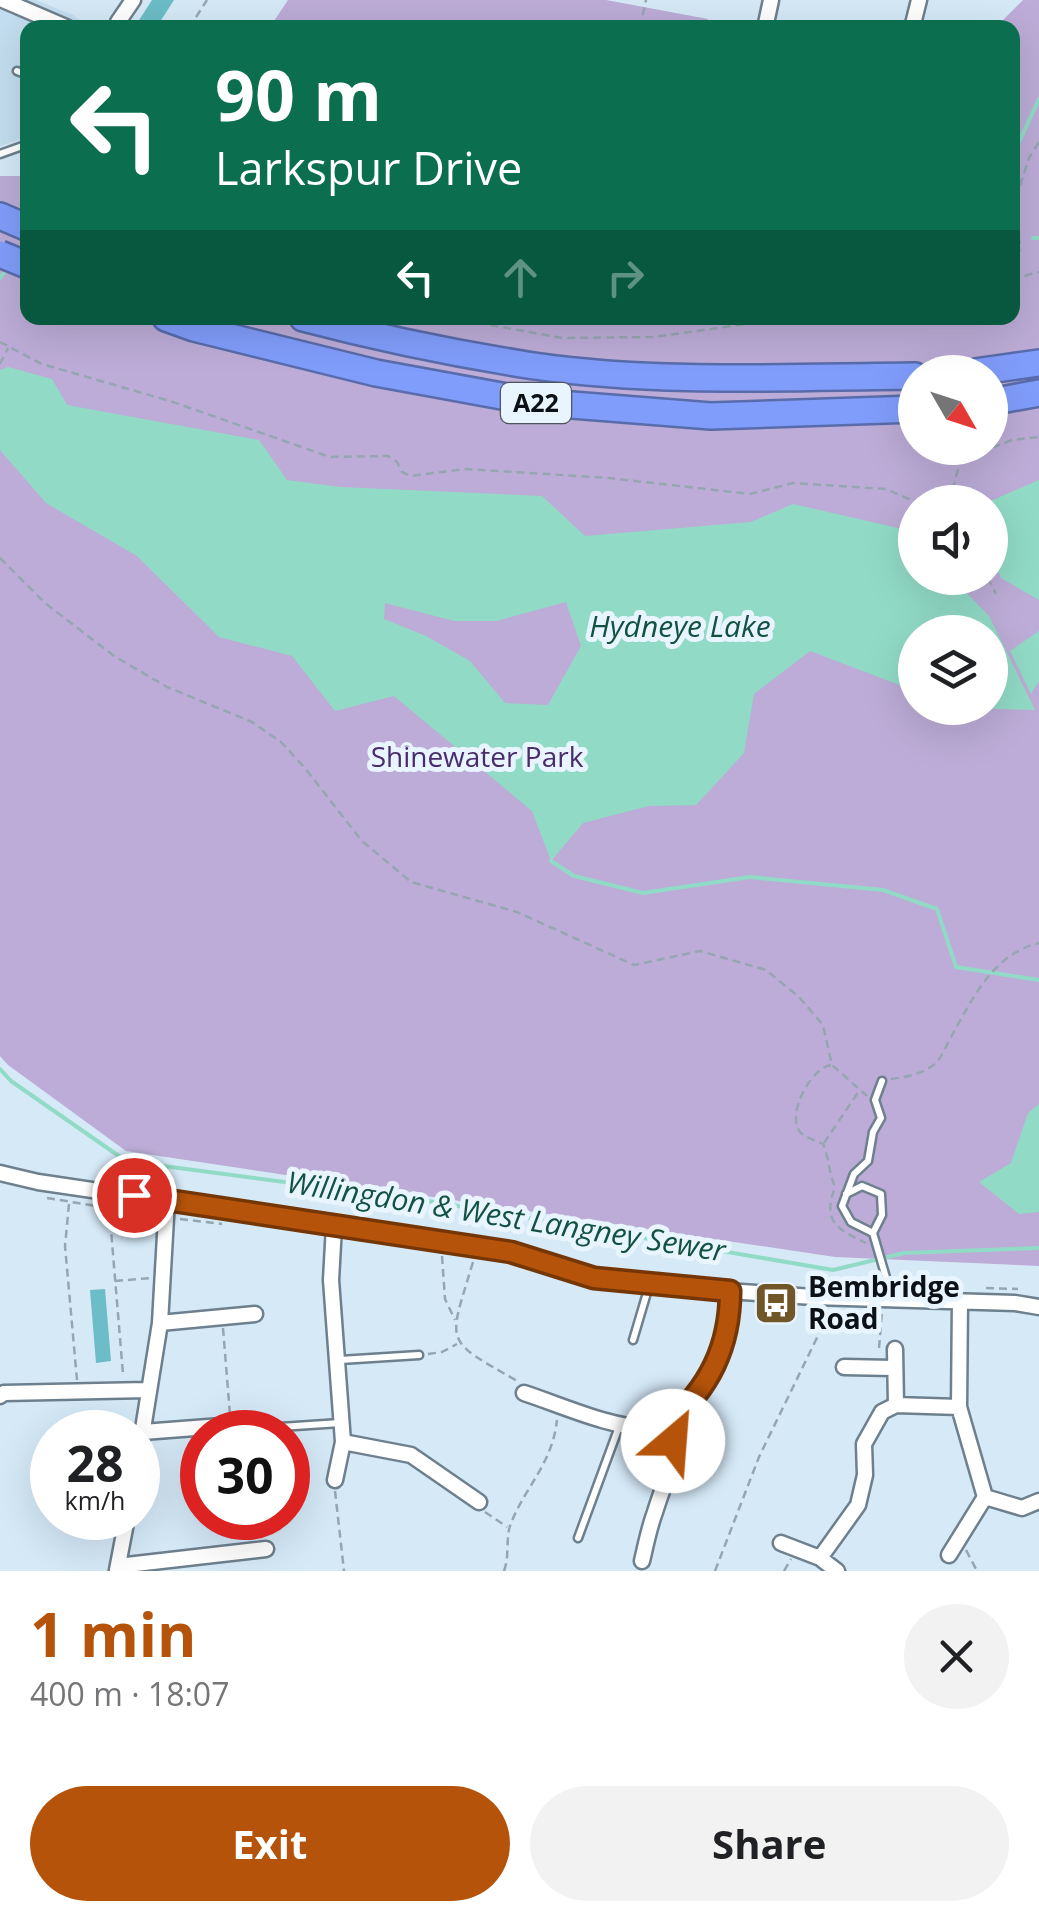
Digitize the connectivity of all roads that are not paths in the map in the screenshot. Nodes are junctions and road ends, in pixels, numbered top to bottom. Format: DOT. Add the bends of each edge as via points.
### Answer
graph roads {
  1 [pos="3,0"];
  2 [pos="38,20"];
  3 [pos="17,72"];
  4 [pos="20,73"];
  5 [pos="186,325"];
  6 [pos="330,325"];
  7 [pos="1039,363"];
  8 [pos="1008,367"];
  9 [pos="898,376"];
  10 [pos="1039,393"];
  11 [pos="1008,399"];
  12 [pos="898,410"];
  13 [pos="882,1081"];
  14 [pos="0,1173"];
  15 [pos="845,1194"];
  16 [pos="167,1200"];
  17 [pos="334,1226"];
  18 [pos="873,1233"];
  19 [pos="649,1284"];
  20 [pos="730,1291"];
  21 [pos="887,1294"];
  22 [pos="960,1301"];
  23 [pos="1039,1307"];
  24 [pos="255,1314"];
  25 [pos="160,1323"];
  26 [pos="633,1340"];
  27 [pos="895,1349"];
  28 [pos="419,1355"];
  29 [pos="337,1360"];
  30 [pos="844,1367"];
  31 [pos="893,1368"];
  32 [pos="147,1390"];
  33 [pos="524,1393"];
  34 [pos="0,1396"];
  35 [pos="896,1405"];
  36 [pos="960,1408"];
  37 [pos="145,1410"];
  38 [pos="341,1422"];
  39 [pos="620,1423"];
  40 [pos="310,1424"];
  41 [pos="668,1424"];
  42 [pos="343,1442"];
  43 [pos="335,1480"];
  44 [pos="985,1497"];
  45 [pos="479,1502"];
  46 [pos="1039,1502"];
  47 [pos="578,1538"];
  48 [pos="123,1540"];
  49 [pos="781,1543"];
  50 [pos="266,1549"];
  51 [pos="949,1555"];
  52 [pos="820,1558"];
  53 [pos="642,1560"];
  54 [pos="118,1568"];
  55 [pos="837,1571"];
  1 -- 2 [label="street"];
  3 -- 4 [label="lane"];
  5 -- 12 [label="highway, A22" via="376,373 534,402 711,416"];
  6 -- 9 [label="highway, A22" via="537,366 702,378"];
  7 -- 8 [label="highway"];
  10 -- 11 [label="highway"];
  13 -- 15 [label="lane" via="874,1100 881,1118 868,1161"];
  14 -- 16 [label="street"];
  15 -- 18 [label="lane" via="844,1213"];
  15 -- 18 [label="lane" via="862,1186 881,1194"];
  16 -- 17 [label="street"];
  16 -- 25 [label="street"];
  17 -- 19 [label="street" via="511,1252 594,1278"];
  17 -- 29 [label="street"];
  18 -- 21 [label="lane"];
  19 -- 20 [label="street"];
  19 -- 26 [label="lane"];
  20 -- 21 [label="street" via="831,1298"];
  20 -- 41 [label="street" via="719,1354 692,1403"];
  21 -- 22 [label="street"];
  22 -- 23 [label="street"];
  22 -- 36 [label="street"];
  24 -- 25 [label="street"];
  25 -- 32 [label="street"];
  27 -- 31 [label="street"];
  28 -- 29 [label="lane"];
  29 -- 38 [label="street"];
  30 -- 31 [label="street"];
  31 -- 35 [label="street"];
  32 -- 34 [label="street"];
  32 -- 37 [label="street"];
  33 -- 39 [label="street" via="559,1413"];
  35 -- 36 [label="street"];
  35 -- 52 [label="street" via="882,1412 864,1444 858,1505"];
  36 -- 44 [label="street"];
  38 -- 40 [label="lane"];
  38 -- 42 [label="street"];
  39 -- 41 [label="street"];
  39 -- 47 [label="lane"];
  41 -- 53 [label="street" via="672,1465"];
  42 -- 43 [label="street"];
  42 -- 45 [label="street" via="411,1455"];
  44 -- 46 [label="street" via="1022,1508"];
  44 -- 51 [label="street"];
  48 -- 54 [label="street"];
  49 -- 52 [label="street"];
  50 -- 54 [label="street"];
  52 -- 55 [label="street"];
}
